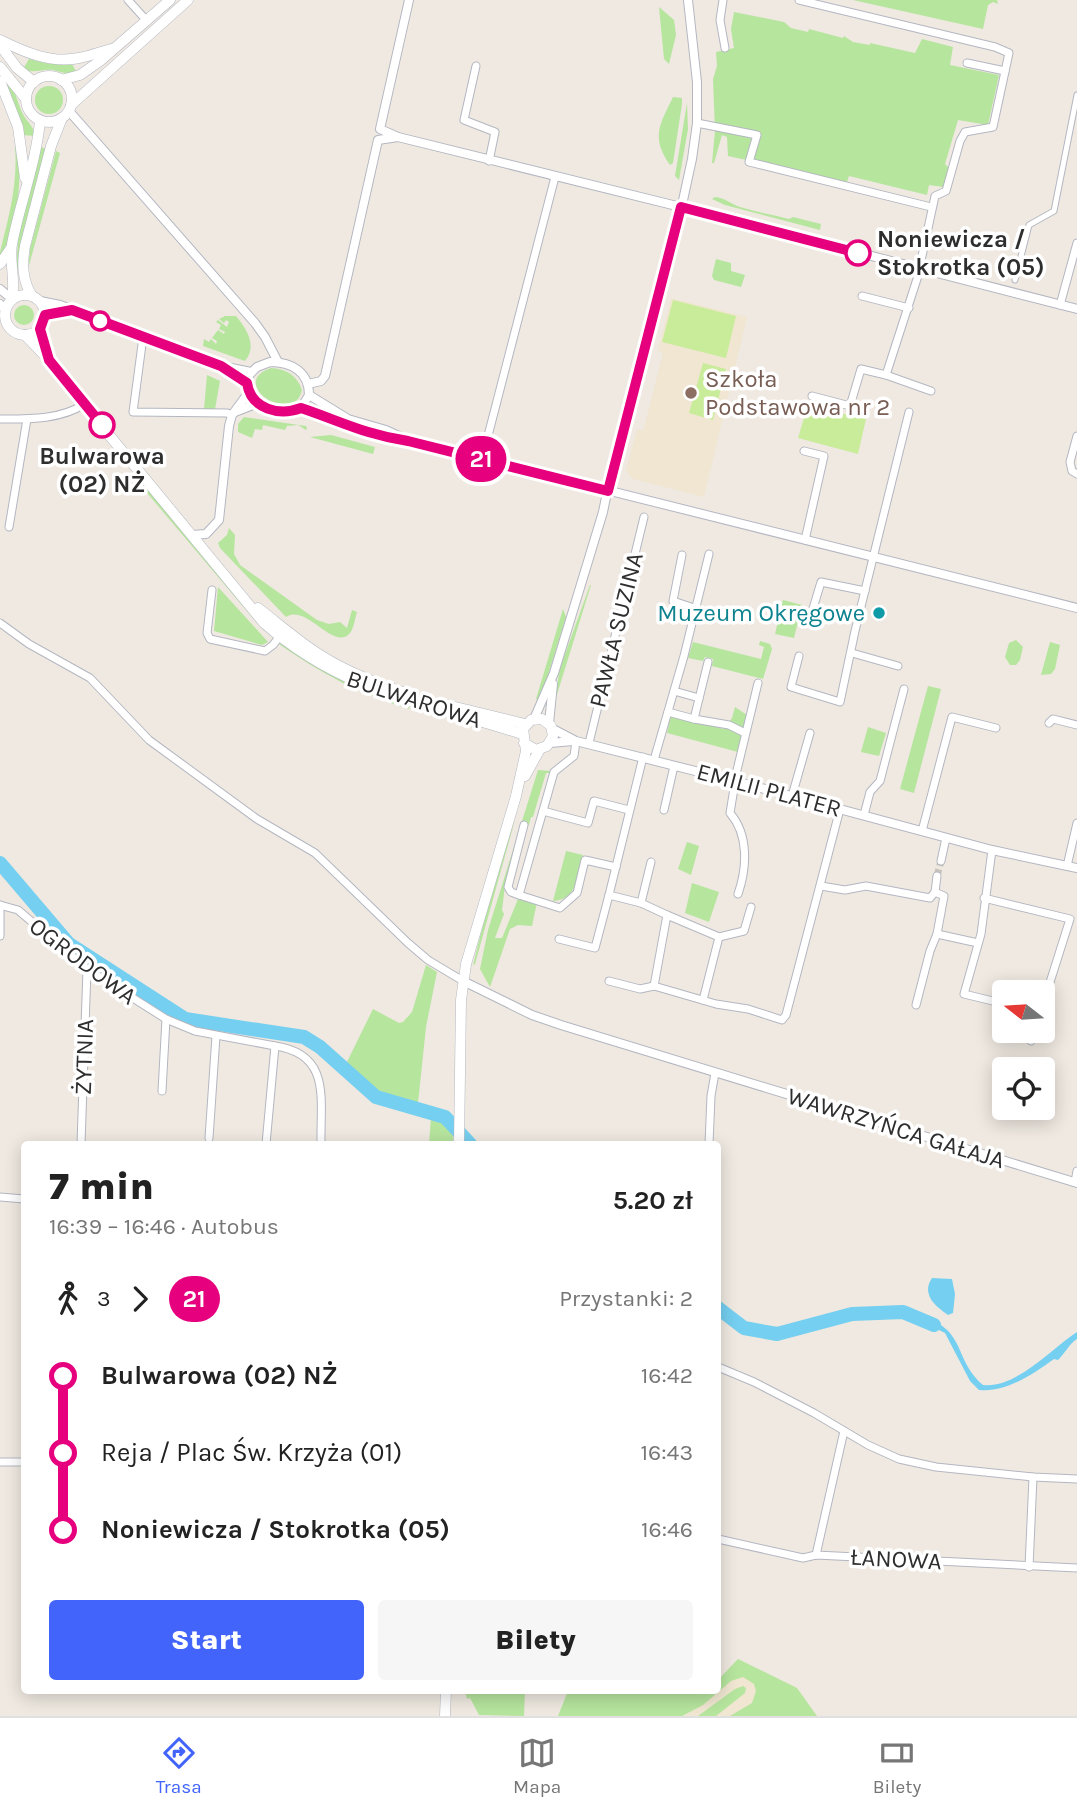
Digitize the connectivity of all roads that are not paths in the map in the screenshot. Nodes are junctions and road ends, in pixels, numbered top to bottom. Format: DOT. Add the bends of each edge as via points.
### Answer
graph roads {
  1 [pos="128,0"];
  2 [pos="170,0"];
  3 [pos="188,0"];
  4 [pos="409,0"];
  5 [pos="688,0"];
  6 [pos="723,0"];
  7 [pos="799,0"];
  8 [pos="147,21"];
  9 [pos="0,43"];
  10 [pos="725,48"];
  11 [pos="112,49"];
  12 [pos="967,63"];
  13 [pos="477,66"];
  14 [pos="0,67"];
  15 [pos="1005,71"];
  16 [pos="61,80"];
  17 [pos="0,81"];
  18 [pos="34,82"];
  19 [pos="1077,95"];
  20 [pos="26,99"];
  21 [pos="67,111"];
  22 [pos="40,121"];
  23 [pos="697,123"];
  24 [pos="398,137"];
  25 [pos="489,161"];
  26 [pos="555,177"];
  27 [pos="26,184"];
  28 [pos="681,207"];
  29 [pos="931,207"];
  30 [pos="1077,243"];
  31 [pos="11,247"];
  32 [pos="0,264"];
  33 [pos="919,269"];
  34 [pos="1015,281"];
  35 [pos="0,289"];
  36 [pos="862,296"];
  37 [pos="36,298"];
  38 [pos="12,299"];
  39 [pos="1060,305"];
  40 [pos="3,307"];
  41 [pos="909,308"];
  42 [pos="1077,309"];
  43 [pos="72,310"];
  44 [pos="45,315"];
  45 [pos="40,329"];
  46 [pos="25,335"];
  47 [pos="143,337"];
  48 [pos="49,360"];
  49 [pos="278,362"];
  50 [pos="221,366"];
  51 [pos="251,372"];
  52 [pos="886,375"];
  53 [pos="308,384"];
  54 [pos="248,388"];
  55 [pos="931,391"];
  56 [pos="309,395"];
  57 [pos="812,396"];
  58 [pos="258,402"];
  59 [pos="84,404"];
  60 [pos="301,408"];
  61 [pos="909,412"];
  62 [pos="233,414"];
  63 [pos="0,419"];
  64 [pos="27,419"];
  65 [pos="1077,436"];
  66 [pos="408,441"];
  67 [pos="804,451"];
  68 [pos="482,459"];
  69 [pos="1077,474"];
  70 [pos="608,491"];
  71 [pos="643,517"];
  72 [pos="9,527"];
  73 [pos="206,534"];
  74 [pos="192,535"];
  75 [pos="805,540"];
  76 [pos="203,549"];
  77 [pos="709,554"];
  78 [pos="682,555"];
  79 [pos="873,557"];
  80 [pos="212,590"];
  81 [pos="865,591"];
  82 [pos="694,608"];
  83 [pos="1077,608"];
  84 [pos="809,622"];
  85 [pos="0,623"];
  86 [pos="282,633"];
  87 [pos="852,653"];
  88 [pos="799,656"];
  89 [pos="708,662"];
  90 [pos="898,666"];
  91 [pos="554,673"];
  92 [pos="758,683"];
  93 [pos="904,689"];
  94 [pos="674,691"];
  95 [pos="699,698"];
  96 [pos="668,712"];
  97 [pos="694,719"];
  98 [pos="1049,723"];
  99 [pos="1077,725"];
  100 [pos="551,726"];
  101 [pos="996,728"];
  102 [pos="526,730"];
  103 [pos="745,733"];
  104 [pos="810,733"];
  105 [pos="576,741"];
  106 [pos="550,743"];
  107 [pos="589,743"];
  108 [pos="540,750"];
  109 [pos="643,757"];
  110 [pos="654,760"];
  111 [pos="674,766"];
  112 [pos="735,781"];
  113 [pos="516,796"];
  114 [pos="792,796"];
  115 [pos="839,809"];
  116 [pos="629,810"];
  117 [pos="664,810"];
  118 [pos="543,811"];
  119 [pos="864,815"];
  120 [pos="1077,823"];
  121 [pos="524,825"];
  122 [pos="922,831"];
  123 [pos="946,838"];
  124 [pos="992,850"];
  125 [pos="941,861"];
  126 [pos="651,862"];
  127 [pos="1067,866"];
  128 [pos="616,867"];
  129 [pos="1077,868"];
  130 [pos="937,876"];
  131 [pos="821,886"];
  132 [pos="935,892"];
  133 [pos="738,894"];
  134 [pos="519,895"];
  135 [pos="609,895"];
  136 [pos="984,898"];
  137 [pos="641,903"];
  138 [pos="0,905"];
  139 [pos="751,907"];
  140 [pos="667,915"];
  141 [pos="937,934"];
  142 [pos="0,936"];
  143 [pos="719,937"];
  144 [pos="559,939"];
  145 [pos="978,943"];
  146 [pos="87,970"];
  147 [pos="1050,980"];
  148 [pos="463,981"];
  149 [pos="609,981"];
  150 [pos="654,986"];
  151 [pos="703,1000"];
  152 [pos="992,1001"];
  153 [pos="916,1005"];
  154 [pos="166,1019"];
  155 [pos="216,1036"];
  156 [pos="275,1046"];
  157 [pos="715,1073"];
  158 [pos="162,1091"];
  159 [pos="209,1139"];
  160 [pos="81,1141"];
  161 [pos="267,1141"];
  162 [pos="321,1141"];
  163 [pos="459,1141"];
  164 [pos="709,1141"];
  165 [pos="1077,1171"];
  166 [pos="1076,1183"];
  167 [pos="0,1197"];
  168 [pos="21,1199"];
  169 [pos="721,1368"];
  170 [pos="844,1431"];
  171 [pos="0,1462"];
  172 [pos="21,1462"];
  173 [pos="1033,1477"];
  174 [pos="1077,1479"];
  175 [pos="721,1540"];
  176 [pos="816,1555"];
  177 [pos="1029,1567"];
  178 [pos="1077,1568"];
  179 [pos="446,1694"];
  180 [pos="445,1716"];
  1 -- 8 [label="street"];
  2 -- 8 [label="main road"];
  3 -- 21 [label="main road"];
  4 -- 24 [label="street" via="380,129"];
  5 -- 23 [label="street"];
  6 -- 10 [label="street" via="720,20"];
  7 -- 15 [label="street" via="1003,49 1009,53"];
  8 -- 11 [label="main road"];
  9 -- 11 [label="main road" via="57,59"];
  9 -- 18 [label="main road" via="17,68"];
  11 -- 16 [label="main road" via="80,75"];
  12 -- 15 [label="street"];
  13 -- 25 [label="street" via="464,120 495,132"];
  14 -- 20 [label="main road"];
  15 -- 29 [label="street" via="993,127 965,132 946,191 935,196"];
  16 -- 18 [label="main road" via="47,76"];
  16 -- 21 [label="main road" via="70,91"];
  17 -- 27 [label="main road" via="18,127"];
  18 -- 20 [label="main road"];
  19 -- 34 [label="street" via="1054,211 1028,225"];
  20 -- 22 [label="main road" via="30,112"];
  21 -- 22 [label="main road" via="48,122"];
  21 -- 37 [label="main road" via="51,146 25,246 24,277"];
  21 -- 49 [label="street" via="256,323"];
  22 -- 27 [label="main road"];
  23 -- 28 [label="street"];
  23 -- 29 [label="street" via="757,135 749,162"];
  24 -- 25 [label="street"];
  24 -- 53 [label="street" via="378,140 325,376"];
  25 -- 26 [label="street"];
  26 -- 28 [label="street"];
  26 -- 68 [label="street"];
  27 -- 31 [label="main road"];
  28 -- 33 [label="street"];
  28 -- 70 [label="street"];
  29 -- 33 [label="street"];
  30 -- 39 [label="street"];
  31 -- 32 [label="main road"];
  31 -- 38 [label="main road"];
  33 -- 39 [label="street"];
  33 -- 41 [label="street"];
  35 -- 38 [label="street"];
  36 -- 41 [label="street"];
  37 -- 38 [label="main road" via="20,295"];
  37 -- 43 [label="street"];
  37 -- 44 [label="main road"];
  38 -- 40 [label="main road"];
  39 -- 42 [label="street"];
  40 -- 46 [label="main road" via="9,327"];
  41 -- 52 [label="street"];
  43 -- 44 [label="street"];
  43 -- 47 [label="street"];
  44 -- 45 [label="main road"];
  45 -- 46 [label="main road"];
  45 -- 48 [label="main road, BULWAROWA"];
  46 -- 48 [label="main road, BULWAROWA"];
  47 -- 50 [label="street"];
  47 -- 62 [label="street" via="133,412"];
  48 -- 59 [label="main road, BULWAROWA"];
  49 -- 51 [label="street"];
  49 -- 53 [label="street" via="296,368"];
  50 -- 51 [label="street"];
  50 -- 54 [label="street"];
  51 -- 54 [label="street"];
  52 -- 55 [label="street"];
  52 -- 57 [label="street" via="861,369 850,406"];
  53 -- 56 [label="street"];
  54 -- 58 [label="street"];
  54 -- 62 [label="street"];
  56 -- 60 [label="street"];
  56 -- 66 [label="street" via="348,419"];
  58 -- 60 [label="street" via="274,411"];
  58 -- 62 [label="street"];
  59 -- 64 [label="street" via="66,413"];
  59 -- 74 [label="main road, BULWAROWA"];
  60 -- 66 [label="street" via="381,437"];
  61 -- 79 [label="street"];
  62 -- 73 [label="street" via="219,520"];
  63 -- 64 [label="street"];
  64 -- 72 [label="street"];
  65 -- 69 [label="street" via="1070,462"];
  66 -- 68 [label="street"];
  67 -- 75 [label="street" via="824,456"];
  68 -- 70 [label="street"];
  70 -- 75 [label="street"];
  70 -- 91 [label="street"];
  71 -- 107 [label="street, PAWŁA SUZINA"];
  73 -- 74 [label="street"];
  73 -- 76 [label="street"];
  74 -- 76 [label="main road, BULWAROWA"];
  75 -- 79 [label="street"];
  76 -- 86 [label="main road, BULWAROWA"];
  77 -- 82 [label="street"];
  78 -- 82 [label="street" via="673,601"];
  79 -- 81 [label="street"];
  79 -- 83 [label="street"];
  80 -- 86 [label="street" via="210,639 265,651"];
  81 -- 84 [label="street" via="821,582"];
  81 -- 87 [label="street"];
  82 -- 94 [label="street"];
  85 -- 148 [label="street, WAWRZYŃCA GAŁAJA" via="90,678 149,740 257,820 315,853 408,943"];
  86 -- 102 [label="main road, BULWAROWA" via="375,683"];
  87 -- 88 [label="street" via="840,702 790,687"];
  87 -- 90 [label="street"];
  89 -- 95 [label="street"];
  91 -- 100 [label="street"];
  91 -- 102 [label="street"];
  92 -- 103 [label="street"];
  93 -- 119 [label="street, EMILII PLATER" via="880,781 870,792"];
  94 -- 95 [label="street"];
  94 -- 96 [label="street"];
  95 -- 97 [label="street"];
  96 -- 97 [label="street"];
  96 -- 110 [label="street"];
  97 -- 103 [label="street"];
  98 -- 99 [label="street" via="1053,719"];
  100 -- 102 [label="main road" via="542,719"];
  100 -- 105 [label="street, EMILII PLATER"];
  100 -- 106 [label="main road"];
  101 -- 122 [label="street" via="952,717"];
  102 -- 108 [label="main road" via="531,748"];
  102 -- 113 [label="main road"];
  103 -- 112 [label="street"];
  104 -- 114 [label="street"];
  105 -- 106 [label="street, EMILII PLATER"];
  105 -- 107 [label="street, EMILII PLATER"];
  105 -- 118 [label="street" via="574,756 554,772"];
  106 -- 108 [label="main road"];
  107 -- 109 [label="street, EMILII PLATER"];
  108 -- 113 [label="main road"];
  109 -- 110 [label="street, EMILII PLATER"];
  109 -- 116 [label="street"];
  110 -- 111 [label="street, EMILII PLATER"];
  111 -- 112 [label="street, EMILII PLATER"];
  111 -- 117 [label="street, EMILII PLATER"];
  112 -- 114 [label="street, EMILII PLATER"];
  112 -- 133 [label="street" via="730,813 737,821 746,859"];
  113 -- 148 [label="main road"];
  114 -- 115 [label="street, EMILII PLATER"];
  115 -- 119 [label="street, EMILII PLATER"];
  115 -- 131 [label="street"];
  116 -- 118 [label="street" via="594,801 589,822"];
  116 -- 128 [label="street"];
  118 -- 134 [label="street"];
  119 -- 122 [label="street, EMILII PLATER"];
  120 -- 127 [label="street"];
  121 -- 134 [label="street" via="508,887"];
  122 -- 123 [label="street, EMILII PLATER"];
  123 -- 124 [label="street, EMILII PLATER"];
  123 -- 125 [label="street"];
  124 -- 127 [label="street, EMILII PLATER"];
  124 -- 136 [label="street"];
  126 -- 137 [label="street"];
  127 -- 129 [label="street, EMILII PLATER"];
  128 -- 134 [label="street" via="585,860 577,893 560,908"];
  128 -- 135 [label="street"];
  130 -- 132 [label="street"];
  131 -- 132 [label="street" via="845,890 866,886 930,898"];
  131 -- 151 [label="street" via="782,1020"];
  132 -- 141 [label="street" via="944,896"];
  135 -- 137 [label="street"];
  135 -- 144 [label="street" via="595,948"];
  136 -- 145 [label="street"];
  136 -- 147 [label="street" via="1070,919"];
  137 -- 140 [label="street"];
  138 -- 142 [label="street"];
  138 -- 146 [label="street, OGRODOWA" via="18,910"];
  139 -- 143 [label="street" via="744,931"];
  140 -- 143 [label="street"];
  140 -- 150 [label="street"];
  141 -- 145 [label="street"];
  141 -- 153 [label="street"];
  143 -- 151 [label="street"];
  145 -- 152 [label="street" via="964,994"];
  146 -- 154 [label="street, OGRODOWA"];
  146 -- 160 [label="street, ŻYTNIA"];
  148 -- 157 [label="street, WAWRZYŃCA GAŁAJA" via="532,1015"];
  148 -- 163 [label="main road"];
  149 -- 150 [label="street" via="640,989"];
  150 -- 151 [label="street"];
  154 -- 155 [label="street, OGRODOWA"];
  154 -- 158 [label="street"];
  155 -- 156 [label="street, OGRODOWA"];
  155 -- 159 [label="street"];
  156 -- 161 [label="street"];
  156 -- 162 [label="street, OGRODOWA" via="310,1059 317,1074"];
  157 -- 164 [label="street"];
  157 -- 166 [label="street, WAWRZYŃCA GAŁAJA"];
  165 -- 166 [label="street"];
  167 -- 168 [label="street"];
  169 -- 170 [label="street"];
  170 -- 173 [label="street" via="888,1455 920,1464"];
  170 -- 176 [label="street"];
  171 -- 172 [label="street"];
  173 -- 174 [label="street"];
  173 -- 177 [label="street"];
  175 -- 176 [label="street, ŁANOWA" via="803,1558"];
  176 -- 177 [label="street, ŁANOWA"];
  177 -- 178 [label="street, ŁANOWA"];
  179 -- 180 [label="main road"];
}
